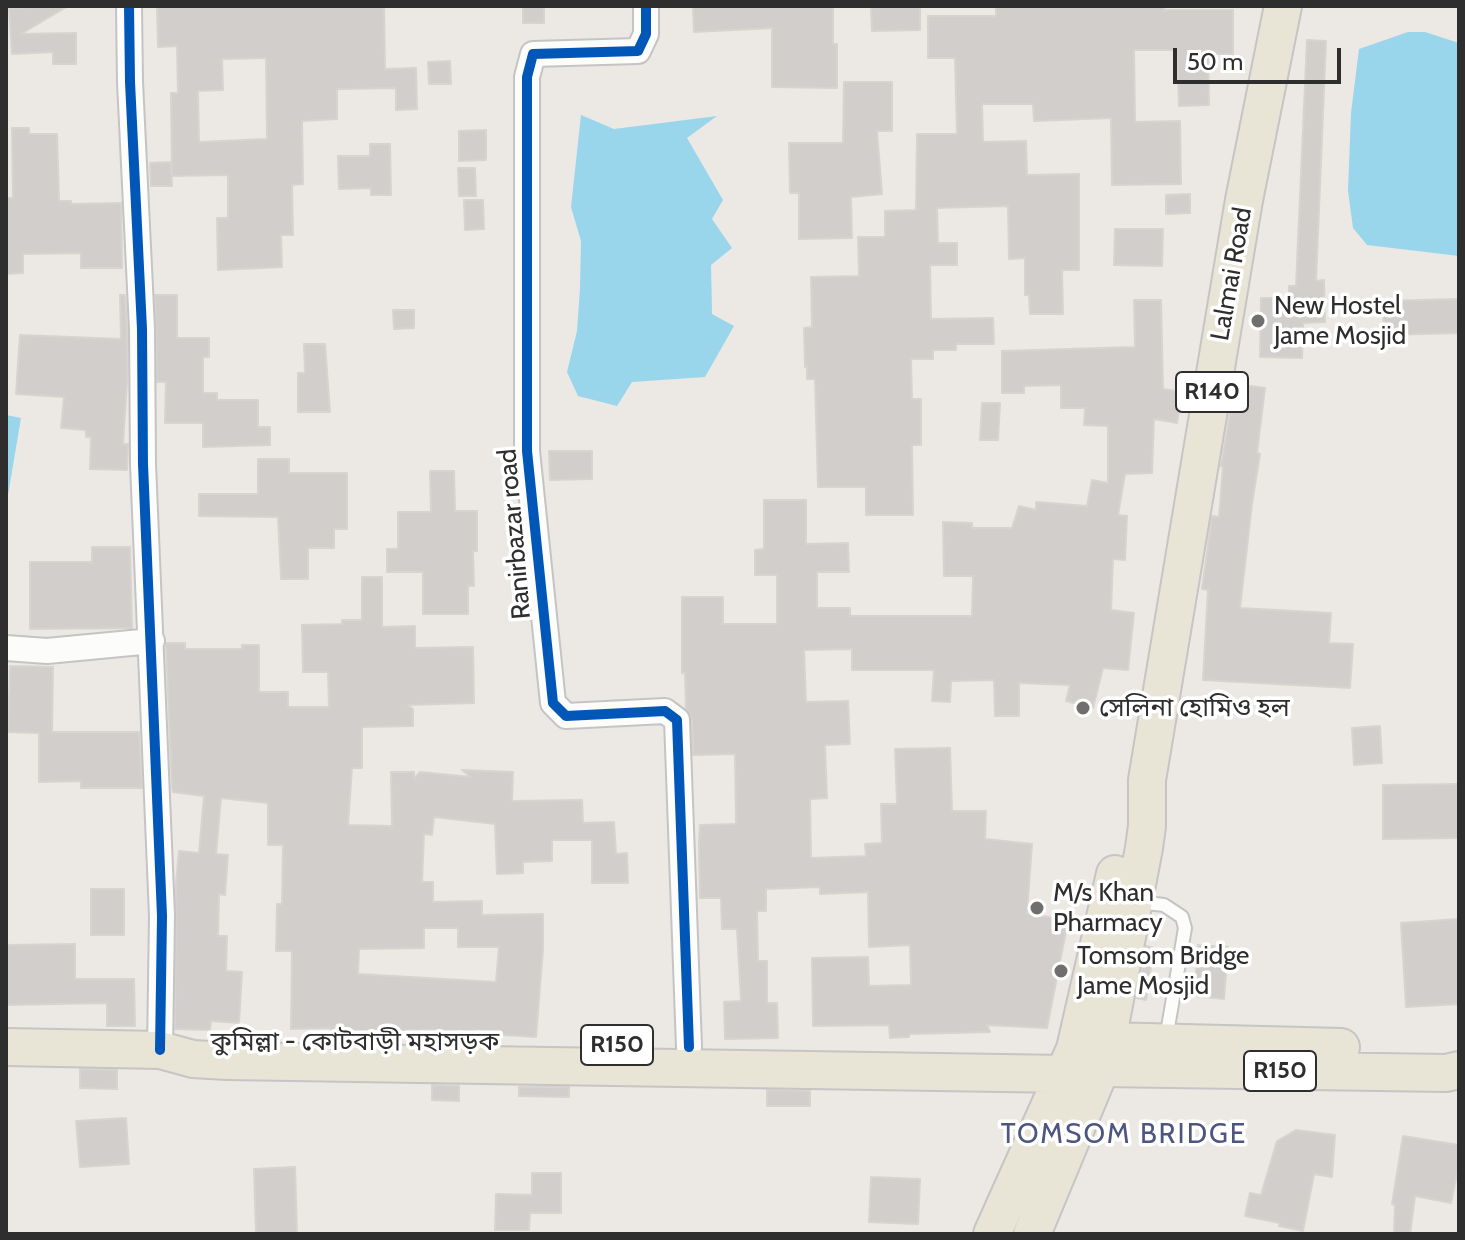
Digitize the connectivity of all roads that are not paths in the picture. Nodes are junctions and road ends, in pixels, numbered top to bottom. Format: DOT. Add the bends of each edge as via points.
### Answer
graph roads {
  1 [pos="129,6"];
  2 [pos="646,6"];
  3 [pos="1283,6"];
  4 [pos="152,641"];
  5 [pos="6,648"];
  6 [pos="1147,780"];
  7 [pos="1134,902"];
  8 [pos="1165,1043"];
  9 [pos="6,1047"];
  10 [pos="689,1047"];
  11 [pos="160,1050"];
  12 [pos="1459,1052"];
  13 [pos="644,1057"];
  14 [pos="1087,1058"];
  15 [pos="1272,1058"];
  16 [pos="1459,1070"];
  17 [pos="992,1234"];
  18 [pos="1032,1234"];
  1 -- 4 [label="street"];
  2 -- 10 [label="street, Ranirbazar road" via="646,34 638,51 533,54 527,77 527,451 553,703 566,716 665,711 677,720"];
  3 -- 6 [label="main road, Lalmai Road / R140" via="1244,200"];
  4 -- 5 [label="street" via="47,651"];
  4 -- 11 [label="street" via="162,916"];
  6 -- 7 [label="main road, Lalmai Road / R140" via="1147,826"];
  6 -- 14 [label="main road, Lalmai Road / R140" via="1123,841"];
  7 -- 8 [label="lane" via="1164,905 1182,917 1185,928"];
  7 -- 14 [label="main road, Lalmai Road / R140"];
  8 -- 14 [label="main road, R150"];
  8 -- 15 [label="main road, R150"];
  9 -- 11 [label="main road, R150"];
  10 -- 13 [label="main road, কুমিল্লা - কোটবাড়ী মহাসড়ক / R150"];
  10 -- 14 [label="main road, কুমিল্লা - কোটবাড়ী মহাসড়ক / R150"];
  11 -- 13 [label="main road, কুমিল্লা - কোটবাড়ী মহাসড়ক / R150" via="227,1061"];
  12 -- 15 [label="main road, R150"];
  13 -- 14 [label="main road, কুমিল্লা - কোটবাড়ী মহাসড়ক / R150"];
  14 -- 15 [label="main road, R150"];
  14 -- 17 [label="main road, Lalmai Road / R140"];
  14 -- 18 [label="main road, Lalmai Road / R140"];
  15 -- 16 [label="main road, R150"];
}
